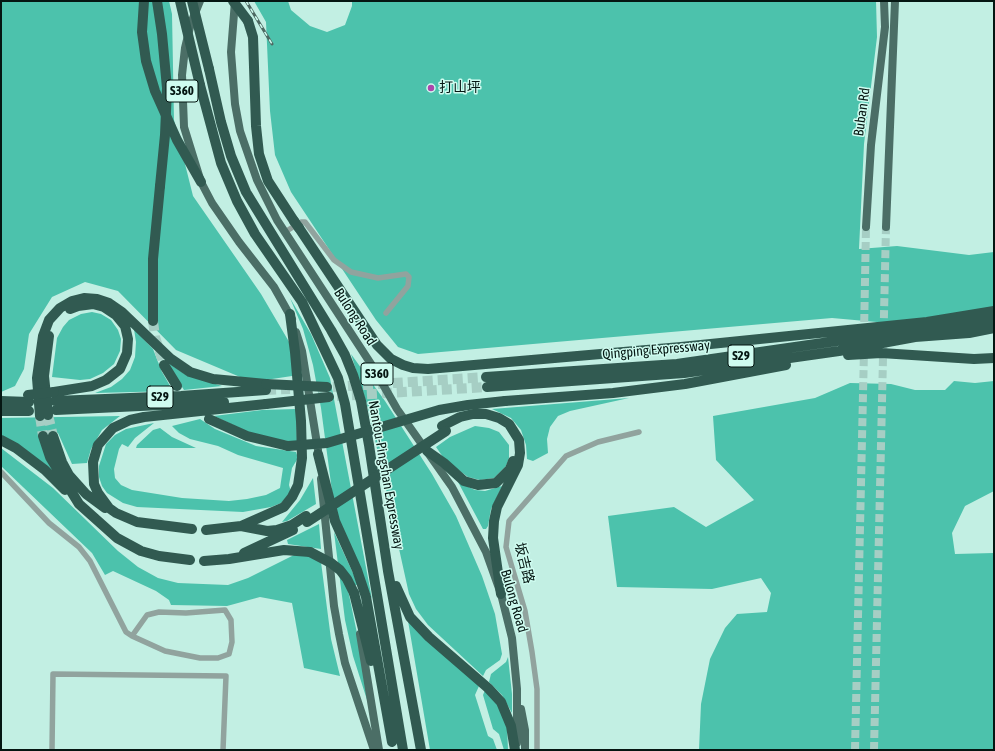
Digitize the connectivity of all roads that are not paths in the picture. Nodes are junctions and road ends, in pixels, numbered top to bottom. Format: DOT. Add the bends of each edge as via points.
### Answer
graph roads {
  1 [pos="144,1"];
  2 [pos="157,1"];
  3 [pos="180,1"];
  4 [pos="192,1"];
  5 [pos="200,1"];
  6 [pos="234,1"];
  7 [pos="884,1"];
  8 [pos="895,1"];
  9 [pos="201,182"];
  10 [pos="866,227"];
  11 [pos="886,227"];
  12 [pos="285,232"];
  13 [pos="994,311"];
  14 [pos="386,313"];
  15 [pos="290,314"];
  16 [pos="994,319"];
  17 [pos="153,321"];
  18 [pos="994,328"];
  19 [pos="994,358"];
  20 [pos="164,365"];
  21 [pos="177,386"];
  22 [pos="266,394"];
  23 [pos="1,398"];
  24 [pos="1,401"];
  25 [pos="28,402"];
  26 [pos="51,407"];
  27 [pos="1,410"];
  28 [pos="209,419"];
  29 [pos="444,429"];
  30 [pos="640,432"];
  31 [pos="1,440"];
  32 [pos="426,451"];
  33 [pos="318,454"];
  34 [pos="1,472"];
  35 [pos="79,504"];
  36 [pos="116,513"];
  37 [pos="307,519"];
  38 [pos="241,526"];
  39 [pos="192,529"];
  40 [pos="206,530"];
  41 [pos="384,542"];
  42 [pos="229,559"];
  43 [pos="190,560"];
  44 [pos="204,561"];
  45 [pos="354,593"];
  46 [pos="501,594"];
  47 [pos="132,636"];
  48 [pos="517,689"];
  49 [pos="393,746"];
  50 [pos="52,750"];
  51 [pos="223,750"];
  52 [pos="374,750"];
  53 [pos="379,750"];
  54 [pos="403,750"];
  55 [pos="421,750"];
  56 [pos="515,750"];
  57 [pos="525,750"];
  58 [pos="537,750"];
  1 -- 9 [label="highway" via="142,32 146,61 155,91 177,140"];
  2 -- 17 [label="highway, bridge" via="166,88 165,135 152,259"];
  3 -- 54 [label="highway, Nantou-Pingshan Expressway, bridge" via="221,163 255,234 302,302 338,378 345,404"];
  4 -- 41 [label="highway, Nantou-Pingshan Expressway, bridge" via="221,122 246,192 331,330 353,376 361,401"];
  5 -- 9 [label="main road, S360" via="185,48 182,102 184,127"];
  6 -- 12 [label="main road, Bulong Road / S360" via="231,71 240,131 257,180"];
  6 -- 13 [label="highway, bridge" via="248,21 253,37 256,126 259,154 268,181 377,345 391,359 403,365 428,369 681,347 927,322"];
  7 -- 10 [label="main road, Buban Rd" via="885,27 871,145"];
  8 -- 11 [label="main road, Buban Rd"];
  9 -- 15 [label="main road, S360" via="226,224 266,275"];
  12 -- 14 [label="street" via="305,222 334,260 351,272 378,278 406,274 409,277 408,286"];
  12 -- 32 [label="main road, Bulong Road / S360"];
  15 -- 33 [label="main road, S360" via="302,351"];
  15 -- 38 [label="highway" via="301,421 302,458 298,485 284,507"];
  16 -- 18 [label="highway, Qingping Expressway / S29" via="677,364 486,382 684,372 839,351 915,337 969,333"];
  19 -- 28 [label="highway, bridge" via="859,354 685,384 613,393 468,404 327,443 288,446 247,436"];
  20 -- 21 [label="highway"];
  22 -- 22 [label="highway, bridge" via="328,392"];
  22 -- 26 [label="highway, S29" via="181,396"];
  22 -- 26 [label="highway" via="190,372 171,359 122,312 109,303 84,298 72,300 60,308 49,320 43,336 37,378"];
  22 -- 36 [label="highway" via="130,420 113,428 98,445 92,472 98,493"];
  23 -- 25 [label="highway"];
  24 -- 25 [label="highway"];
  25 -- 26 [label="highway, bridge"];
  25 -- 27 [label="highway"];
  26 -- 26 [label="highway" via="44,376 49,336 55,321 65,311 78,306 93,304 104,307 116,315 125,326 128,339 127,353 120,369 106,380"];
  29 -- 32 [label="highway" via="473,420 501,427 510,436 515,450 510,469 496,483 471,484 464,482 444,463"];
  29 -- 37 [label="highway"];
  29 -- 46 [label="highway" via="460,417 486,414 509,424 519,440 518,465 499,503 494,521"];
  30 -- 58 [label="street, 坂吉路" via="598,442 566,456 509,521 506,547 525,611 537,689"];
  31 -- 35 [label="highway" via="45,470"];
  32 -- 46 [label="main road, Bulong Road / S360" via="452,487 471,523 486,552"];
  33 -- 49 [label="highway" via="335,521 366,597"];
  33 -- 52 [label="main road, S360" via="339,634 347,669"];
  34 -- 47 [label="street" via="49,523 79,548 90,561 126,632"];
  35 -- 36 [label="highway" via="50,457 48,436 77,485 94,501"];
  35 -- 43 [label="highway" via="117,538 141,551"];
  36 -- 39 [label="highway" via="136,522"];
  37 -- 38 [label="highway" via="277,530 267,531"];
  37 -- 42 [label="highway" via="276,539"];
  38 -- 40 [label="highway"];
  41 -- 55 [label="highway, Nantou-Pingshan Expressway"];
  41 -- 56 [label="highway" via="400,597 410,617 501,702 511,726"];
  42 -- 44 [label="highway"];
  42 -- 45 [label="highway, bridge" via="284,550 310,552 340,570"];
  45 -- 49 [label="highway"];
  45 -- 53 [label="main road"];
  46 -- 48 [label="main road, Bulong Road / S360" via="512,638"];
  47 -- 47 [label="street" via="147,615 159,612 225,610 231,620 232,642 229,654 218,658 200,658 165,651"];
  48 -- 56 [label="main road, Bulong Road / S360"];
  48 -- 57 [label="main road" via="526,730"];
  50 -- 51 [label="street" via="53,674 226,676"];
}
